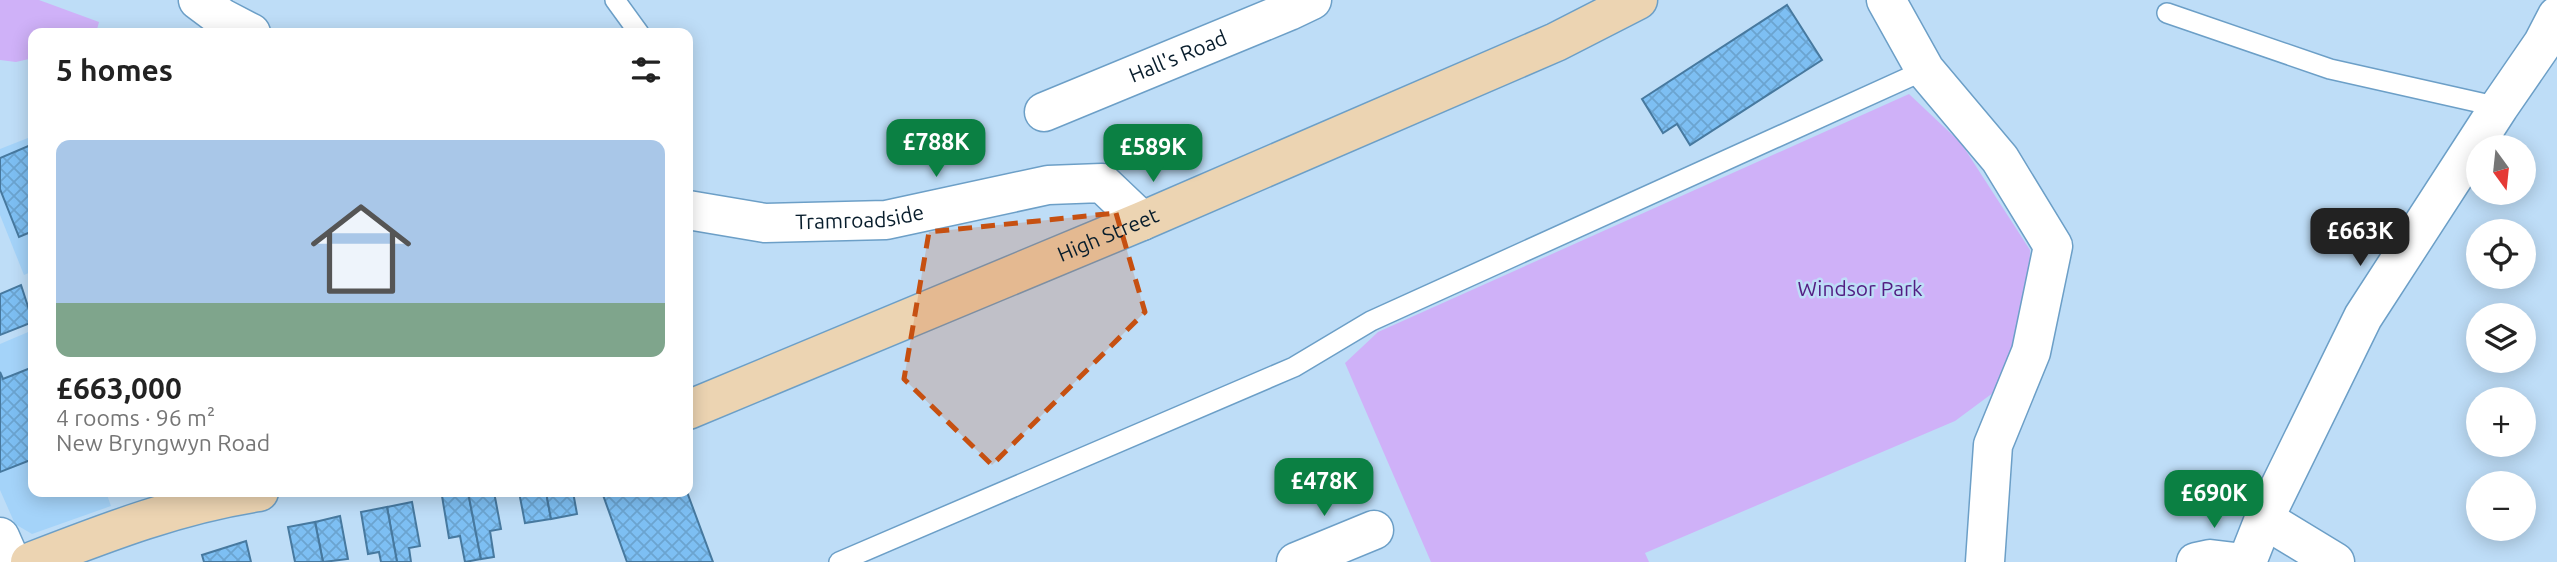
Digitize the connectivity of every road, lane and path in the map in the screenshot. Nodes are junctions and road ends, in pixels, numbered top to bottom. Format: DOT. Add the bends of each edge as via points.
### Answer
graph roads {
  1 [pos="198,0"];
  2 [pos="1312,0"];
  3 [pos="1638,0"];
  4 [pos="1886,0"];
  5 [pos="620,3"];
  6 [pos="2167,13"];
  7 [pos="2557,16"];
  8 [pos="241,28"];
  9 [pos="636,28"];
  10 [pos="1925,70"];
  11 [pos="2499,107"];
  12 [pos="1044,112"];
  13 [pos="693,211"];
  14 [pos="1142,221"];
  15 [pos="693,408"];
  16 [pos="226,497"];
  17 [pos="2264,519"];
  18 [pos="1374,530"];
  19 [pos="0,537"];
  20 [pos="11,562"];
  21 [pos="30,562"];
  22 [pos="839,562"];
  23 [pos="1296,562"];
  24 [pos="1984,562"];
  25 [pos="2196,562"];
  26 [pos="2235,562"];
  27 [pos="2246,562"];
  28 [pos="2335,562"];
  1 -- 8 [label="street"];
  2 -- 12 [label="street, Hall's Road"];
  3 -- 14 [label="street, High Street" via="1556,42"];
  4 -- 10 [label="street"];
  5 -- 9 [label="lane"];
  6 -- 11 [label="lane" via="2330,69"];
  7 -- 11 [label="street"];
  10 -- 22 [label="lane" via="1371,321 1294,367"];
  10 -- 24 [label="street" via="2000,159 2053,246 2031,352 1993,445"];
  11 -- 17 [label="street" via="2363,317"];
  13 -- 14 [label="street, Tramroadside" via="765,223 886,220 1048,185 1102,183"];
  14 -- 15 [label="street, High Street"];
  16 -- 21 [label="street" via="132,523"];
  17 -- 27 [label="street"];
  17 -- 28 [label="street"];
  18 -- 23 [label="street"];
  19 -- 20 [label="street"];
  25 -- 26 [label="street"];
}
